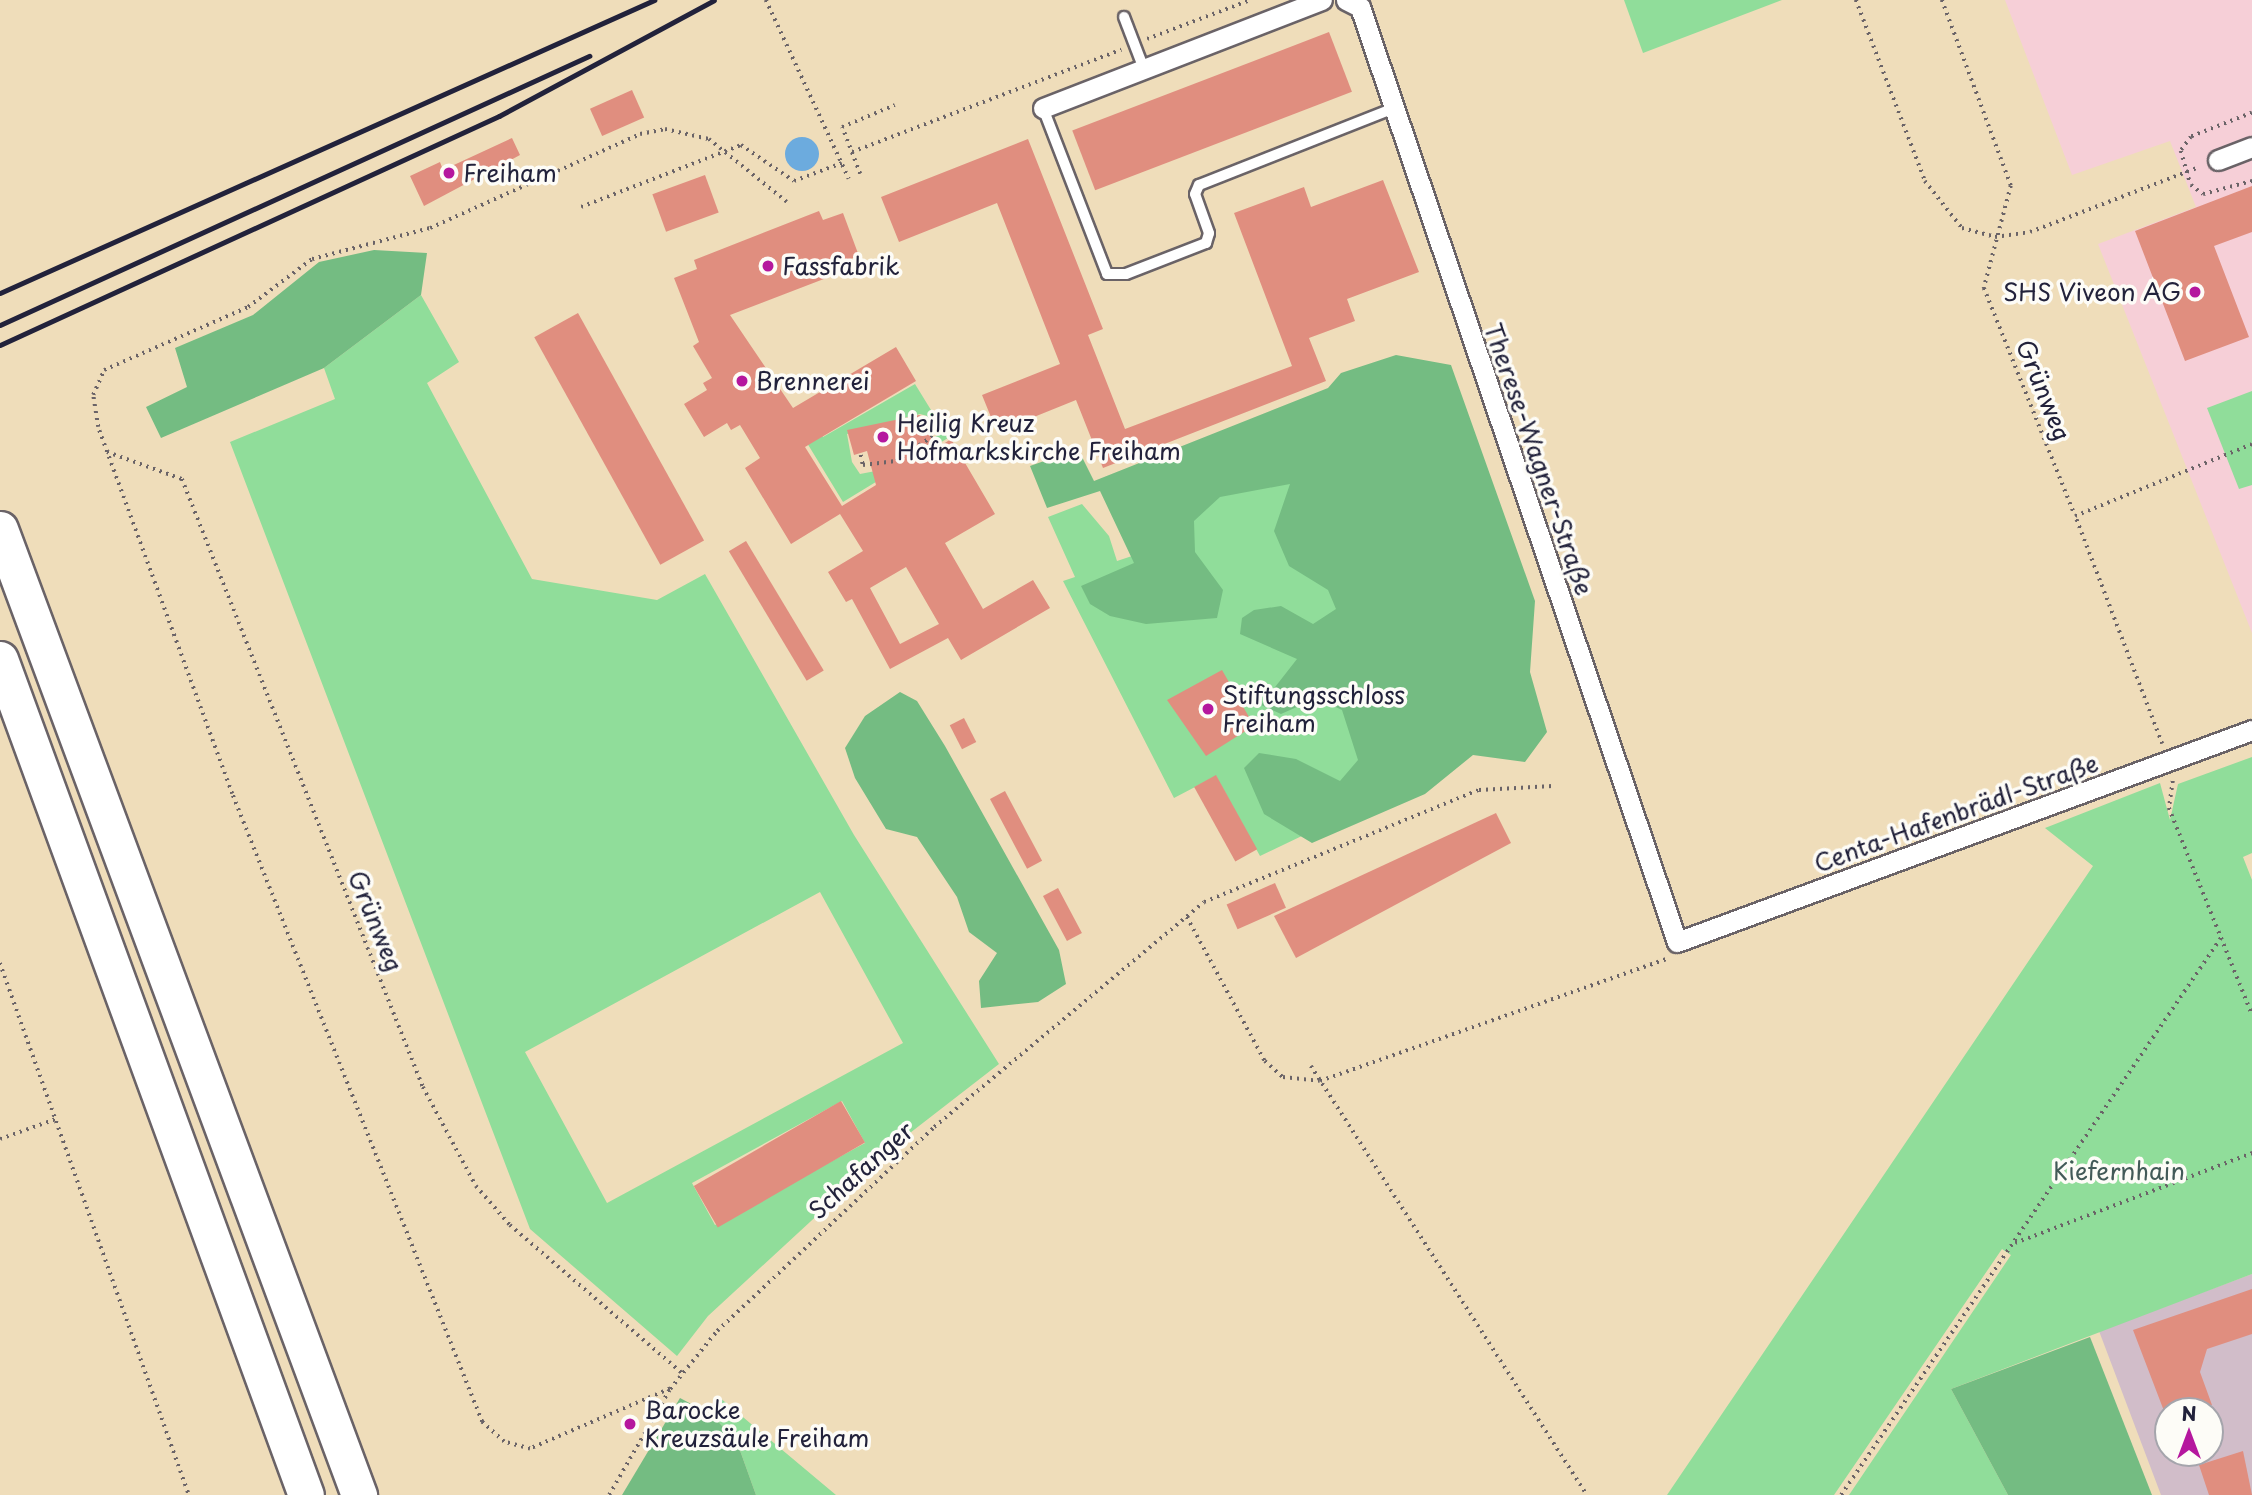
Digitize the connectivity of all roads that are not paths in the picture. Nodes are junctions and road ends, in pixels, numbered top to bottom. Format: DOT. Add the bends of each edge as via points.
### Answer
graph roads {
  1 [pos="1322,0"];
  2 [pos="1355,2"];
  3 [pos="1124,18"];
  4 [pos="1144,69"];
  5 [pos="1043,108"];
  6 [pos="1394,108"];
  7 [pos="2252,147"];
  8 [pos="2218,160"];
  9 [pos="0,529"];
  10 [pos="0,659"];
  11 [pos="2252,730"];
  12 [pos="1677,942"];
  13 [pos="306,1495"];
  14 [pos="359,1495"];
  1 -- 4 [label="street"];
  2 -- 6 [label="street, Therese-Wagner-Straße"];
  3 -- 4 [label="lane"];
  4 -- 5 [label="street"];
  5 -- 6 [label="lane" via="1107,274 1126,274 1206,243 1209,233 1195,194 1199,185"];
  6 -- 12 [label="street, Therese-Wagner-Straße"];
  7 -- 8 [label="street"];
  9 -- 14 [label="highway"];
  10 -- 13 [label="highway"];
  11 -- 12 [label="street, Centa-Hafenbrädl-Straße"];
}
